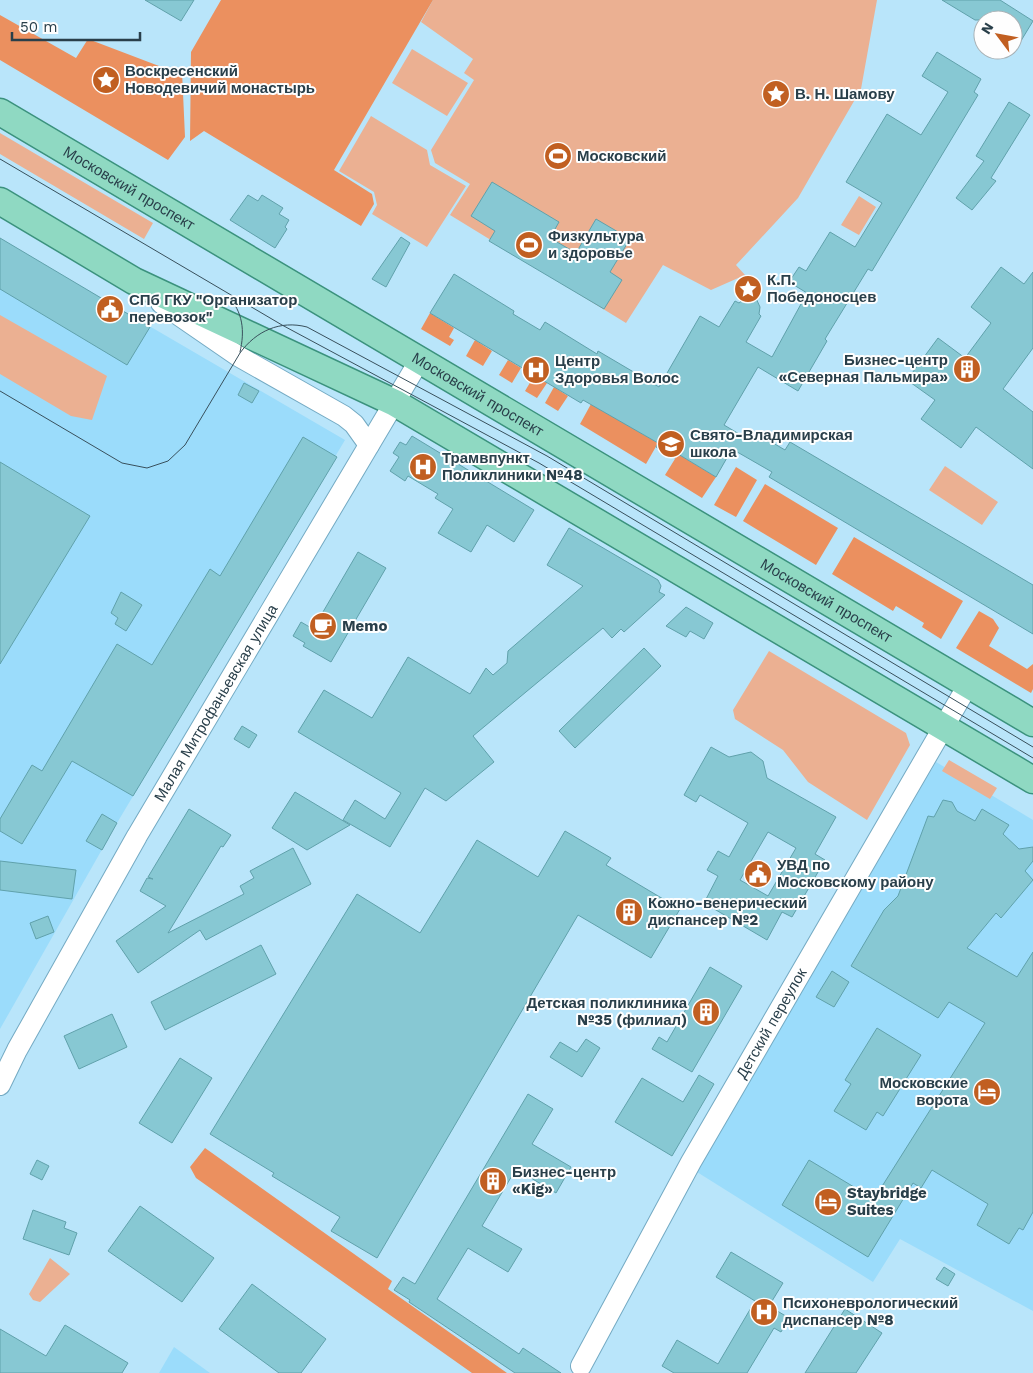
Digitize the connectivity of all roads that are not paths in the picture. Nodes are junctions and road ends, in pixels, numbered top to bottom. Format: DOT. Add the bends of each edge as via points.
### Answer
graph roads {
  1 [pos="0,112"];
  2 [pos="0,201"];
  3 [pos="134,281"];
  4 [pos="419,361"];
  5 [pos="394,403"];
  6 [pos="369,445"];
  7 [pos="968,685"];
  8 [pos="1033,723"];
  9 [pos="943,727"];
  10 [pos="1033,780"];
  11 [pos="17,1050"];
  12 [pos="0,1064"];
  13 [pos="0,1085"];
  14 [pos="581,1366"];
  1 -- 4 [label="main road, Московский проспект"];
  2 -- 3 [label="main road"];
  3 -- 5 [label="main road"];
  3 -- 6 [label="street" via="164,306 238,356 344,416"];
  4 -- 5 [label="street, Малая Митрофаньевская улица"];
  4 -- 7 [label="main road, Московский проспект"];
  5 -- 6 [label="street, Малая Митрофаньевская улица"];
  5 -- 9 [label="main road"];
  6 -- 11 [label="street, Малая Митрофаньевская улица" via="137,836"];
  7 -- 8 [label="main road, Московский проспект"];
  7 -- 9 [label="street, Детский переулок"];
  9 -- 10 [label="main road"];
  9 -- 14 [label="street, Детский переулок" via="691,1162"];
  11 -- 12 [label="street, Малая Митрофаньевская улица"];
  11 -- 13 [label="street, Малая Митрофаньевская улица"];
}
